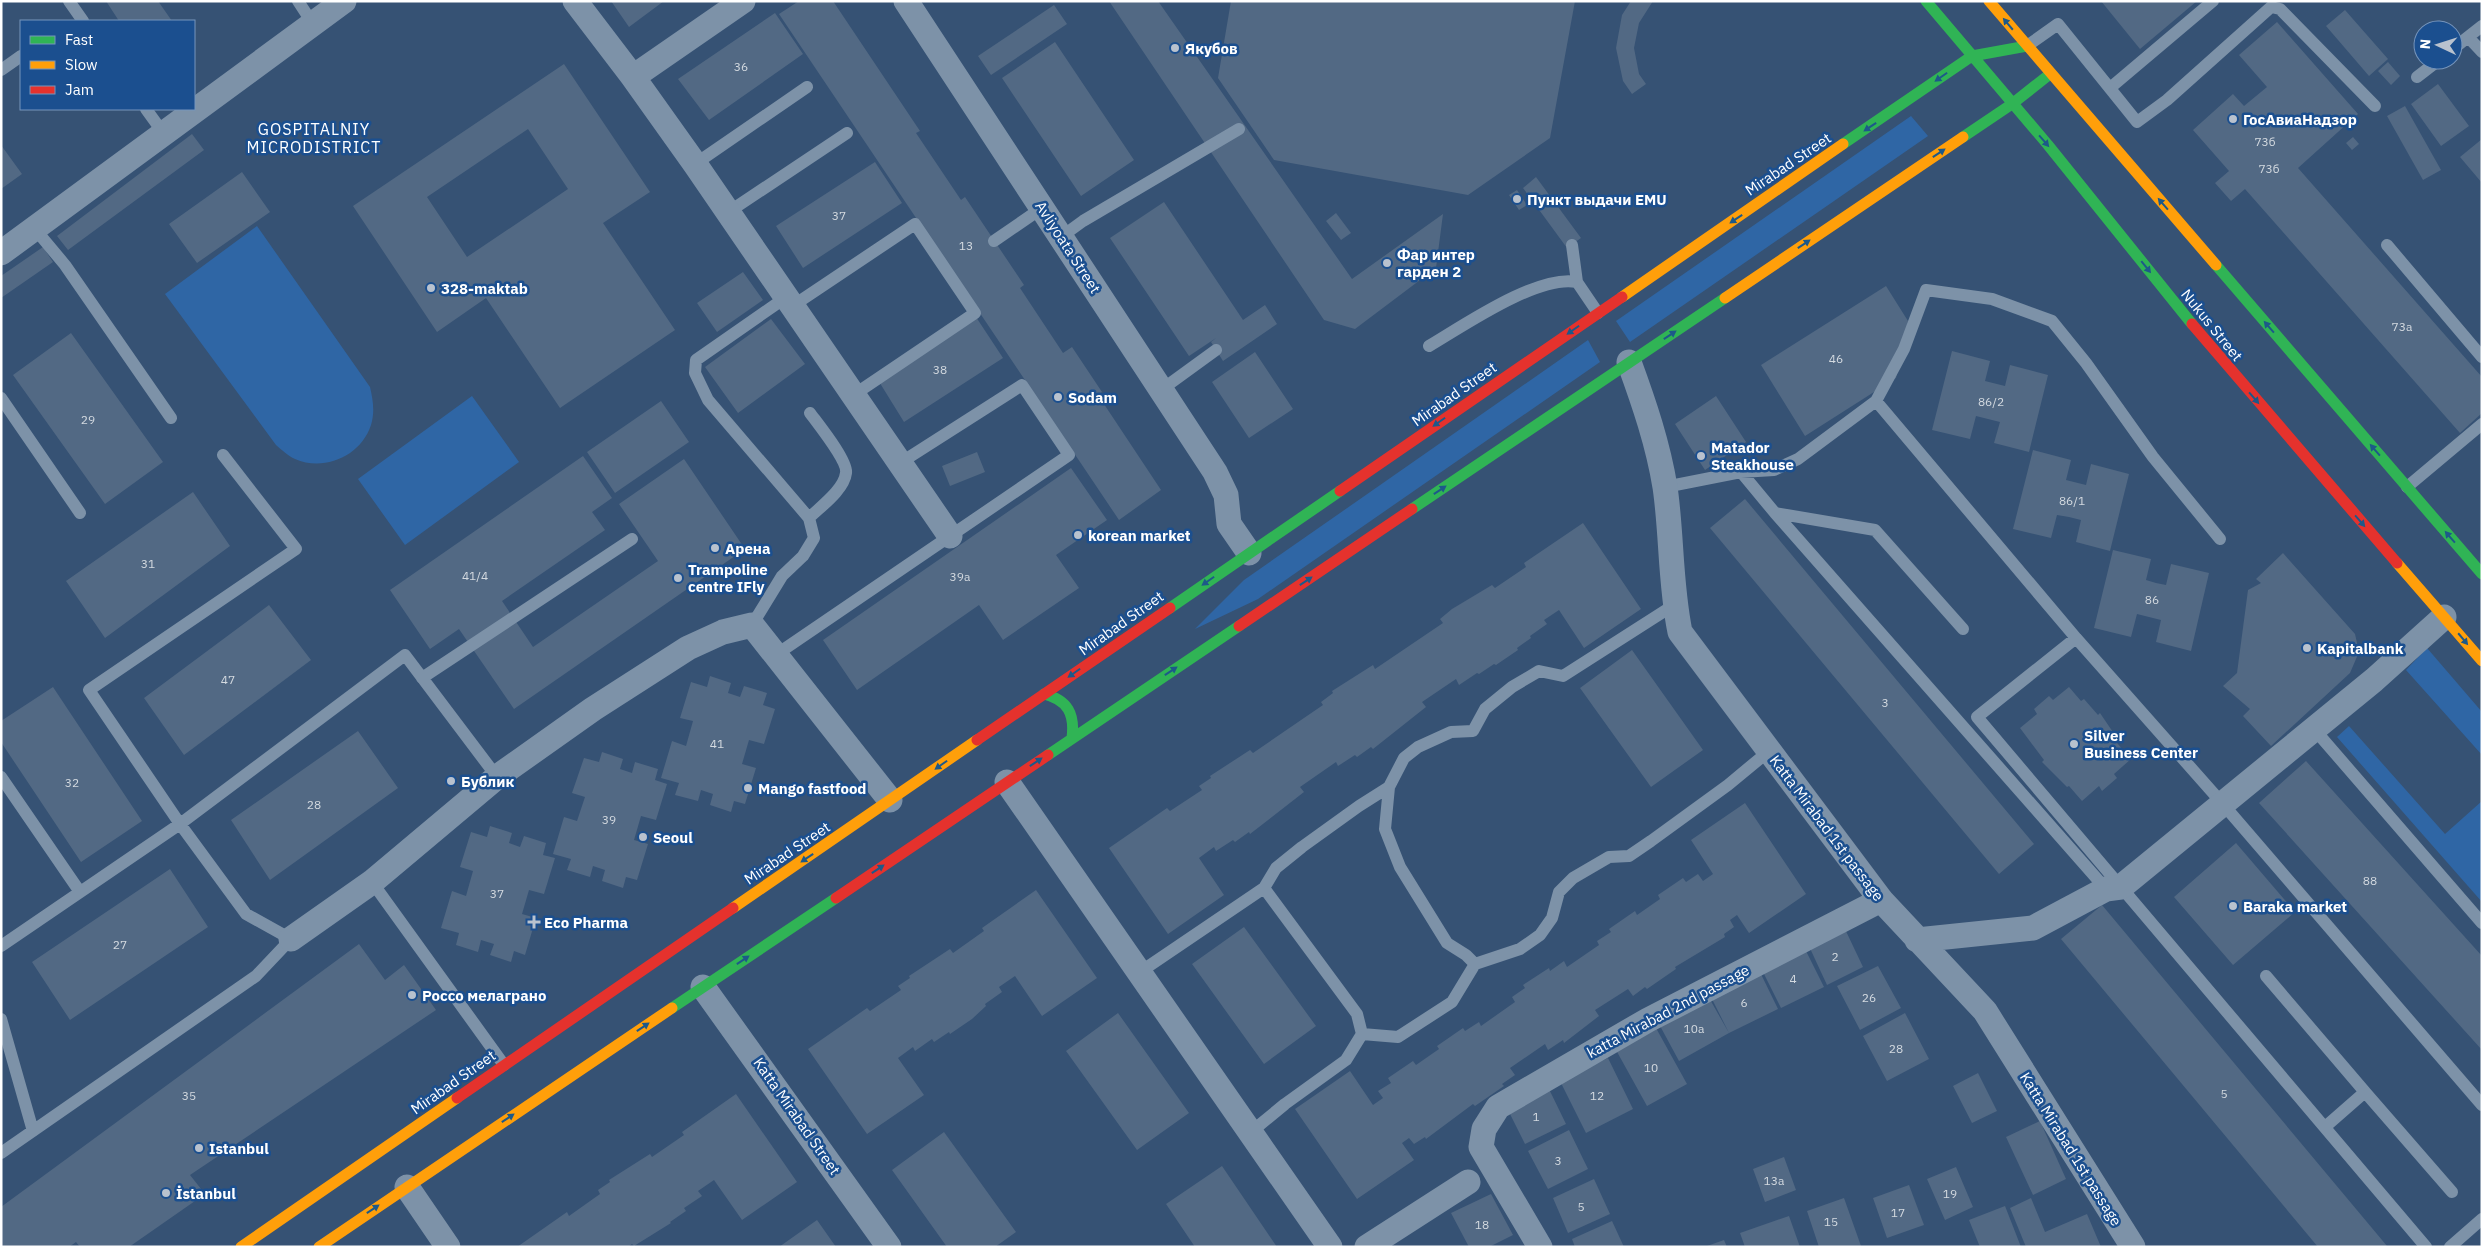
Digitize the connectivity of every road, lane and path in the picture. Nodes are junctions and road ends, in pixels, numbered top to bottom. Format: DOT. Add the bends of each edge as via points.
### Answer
graph roads {
  1 [pos="69,1"];
  2 [pos="298,1"];
  3 [pos="575,1"];
  4 [pos="743,1"];
  5 [pos="906,1"];
  6 [pos="1926,1"];
  7 [pos="1990,1"];
  8 [pos="2213,1"];
  9 [pos="341,2"];
  10 [pos="78,19"];
  11 [pos="313,24"];
  12 [pos="2482,26"];
  13 [pos="2468,37"];
  14 [pos="2463,41"];
  15 [pos="2026,51"];
  16 [pos="2482,52"];
  17 [pos="1972,56"];
  18 [pos="20,57"];
  19 [pos="1,70"];
  20 [pos="2426,70"];
  21 [pos="2050,74"];
  22 [pos="633,77"];
  23 [pos="2417,77"];
  24 [pos="2017,85"];
  25 [pos="807,87"];
  26 [pos="2110,88"];
  27 [pos="2012,104"];
  28 [pos="2375,106"];
  29 [pos="147,110"];
  30 [pos="1239,129"];
  31 [pos="846,133"];
  32 [pos="164,134"];
  33 [pos="695,164"];
  34 [pos="1042,208"];
  35 [pos="726,212"];
  36 [pos="35,229"];
  37 [pos="1060,237"];
  38 [pos="994,241"];
  39 [pos="1572,245"];
  40 [pos="2387,245"];
  41 [pos="1,253"];
  42 [pos="1577,282"];
  43 [pos="788,303"];
  44 [pos="1598,313"];
  45 [pos="1428,346"];
  46 [pos="1216,350"];
  47 [pos="2482,357"];
  48 [pos="1629,362"];
  49 [pos="1161,390"];
  50 [pos="852,396"];
  51 [pos="1,398"];
  52 [pos="1876,401"];
  53 [pos="810,413"];
  54 [pos="171,418"];
  55 [pos="2482,424"];
  56 [pos="223,455"];
  57 [pos="900,463"];
  58 [pos="1741,472"];
  59 [pos="2407,487"];
  60 [pos="1665,488"];
  61 [pos="80,513"];
  62 [pos="1775,513"];
  63 [pos="809,518"];
  64 [pos="950,536"];
  65 [pos="632,539"];
  66 [pos="2220,539"];
  67 [pos="1248,553"];
  68 [pos="2482,574"];
  69 [pos="1674,605"];
  70 [pos="2444,617"];
  71 [pos="752,625"];
  72 [pos="1963,629"];
  73 [pos="2076,638"];
  74 [pos="777,654"];
  75 [pos="2482,661"];
  76 [pos="422,678"];
  77 [pos="1044,694"];
  78 [pos="2314,729"];
  79 [pos="1072,738"];
  80 [pos="1769,751"];
  81 [pos="1,777"];
  82 [pos="497,777"];
  83 [pos="1007,782"];
  84 [pos="1388,787"];
  85 [pos="890,800"];
  86 [pos="2222,803"];
  87 [pos="180,824"];
  88 [pos="372,882"];
  89 [pos="1264,888"];
  90 [pos="2114,888"];
  91 [pos="80,892"];
  92 [pos="1881,900"];
  93 [pos="2482,923"];
  94 [pos="291,939"];
  95 [pos="1917,940"];
  96 [pos="1,946"];
  97 [pos="1475,964"];
  98 [pos="1140,972"];
  99 [pos="2266,976"];
  100 [pos="703,987"];
  101 [pos="1,1019"];
  102 [pos="1362,1034"];
  103 [pos="504,1065"];
  104 [pos="2364,1092"];
  105 [pos="2482,1105"];
  106 [pos="2325,1127"];
  107 [pos="33,1131"];
  108 [pos="1251,1132"];
  109 [pos="1,1153"];
  110 [pos="1468,1182"];
  111 [pos="407,1187"];
  112 [pos="326,1188"];
  113 [pos="2452,1192"];
  114 [pos="324,1202"];
  115 [pos="2482,1219"];
  116 [pos="338,1221"];
  117 [pos="351,1224"];
  118 [pos="241,1247"];
  119 [pos="319,1247"];
  120 [pos="448,1247"];
  121 [pos="889,1247"];
  122 [pos="1330,1247"];
  123 [pos="1367,1247"];
  124 [pos="1540,1247"];
  125 [pos="2133,1247"];
  126 [pos="2426,1247"];
  127 [pos="2450,1247"];
  1 -- 10 [label="lane"];
  2 -- 11 [label="lane"];
  3 -- 22 [label="street"];
  4 -- 22 [label="street"];
  5 -- 34 [label="street, Avliyoata Street"];
  6 -- 17 [label="main road, Nukus Street"];
  15 -- 7 [label="main road, one-way"];
  8 -- 26 [label="lane"];
  9 -- 11 [label="street"];
  11 -- 32 [label="street"];
  12 -- 13 [label="lane"];
  13 -- 14 [label="lane"];
  13 -- 16 [label="lane"];
  15 -- 17 [label="main road, Mirabad Street"];
  15 -- 21 [label="main road"];
  15 -- 26 [label="lane" via="2058,24"];
  17 -- 27 [label="main road, Nukus Street"];
  17 -- 44 [label="main road, Mirabad Street, one-way"];
  18 -- 19 [label="lane"];
  20 -- 23 [label="lane"];
  21 -- 27 [label="main road"];
  59 -- 21 [label="main road, one-way"];
  22 -- 33 [label="street"];
  24 -- 27 [label="main road"];
  25 -- 33 [label="lane"];
  26 -- 28 [label="lane" via="2137,122 2167,100 2271,6 2280,9"];
  48 -- 27 [label="main road, one-way"];
  27 -- 70 [label="main road, Nukus Street, one-way" via="2222,361"];
  29 -- 32 [label="lane"];
  30 -- 37 [label="lane"];
  31 -- 35 [label="lane"];
  32 -- 36 [label="street"];
  33 -- 35 [label="street"];
  34 -- 37 [label="street, Avliyoata Street"];
  34 -- 38 [label="lane"];
  35 -- 43 [label="street"];
  36 -- 41 [label="street"];
  36 -- 54 [label="lane" via="65,265"];
  37 -- 49 [label="street, Avliyoata Street"];
  39 -- 42 [label="lane"];
  40 -- 47 [label="lane"];
  42 -- 44 [label="lane"];
  42 -- 45 [label="lane" via="1554,281 1524,293"];
  43 -- 50 [label="street"];
  43 -- 50 [label="lane" via="915,224 950,272 976,313"];
  43 -- 63 [label="lane" via="696,360 695,373 708,400"];
  44 -- 67 [label="main road, Mirabad Street, one-way"];
  46 -- 49 [label="lane"];
  48 -- 60 [label="street, Katta Mirabad 1st passage" via="1650,419"];
  79 -- 48 [label="main road, one-way"];
  49 -- 67 [label="street, Avliyoata Street" via="1215,472 1226,495 1230,524"];
  50 -- 57 [label="street"];
  51 -- 61 [label="lane"];
  52 -- 58 [label="lane" via="1798,459 1774,470"];
  52 -- 66 [label="lane" via="1904,349 1926,290 1992,299 2052,321 2153,457"];
  52 -- 73 [label="lane"];
  53 -- 63 [label="lane" via="840,456 846,475 840,487"];
  55 -- 59 [label="lane"];
  56 -- 87 [label="lane" via="296,549 89,690"];
  57 -- 64 [label="street"];
  57 -- 64 [label="lane" via="1022,385 1069,456"];
  58 -- 60 [label="lane"];
  58 -- 62 [label="lane"];
  68 -- 59 [label="main road, one-way"];
  60 -- 69 [label="street, Katta Mirabad 1st passage"];
  62 -- 72 [label="lane" via="1875,530"];
  62 -- 90 [label="lane"];
  63 -- 71 [label="lane" via="814,538 803,556 782,576"];
  64 -- 74 [label="lane"];
  65 -- 76 [label="lane"];
  67 -- 77 [label="main road, Mirabad Street, one-way"];
  69 -- 80 [label="street, Katta Mirabad 1st passage" via="1680,632"];
  69 -- 84 [label="lane" via="1563,676 1539,671 1512,687 1485,709 1473,731 1451,732 1418,747 1404,758"];
  70 -- 75 [label="main road, Nukus Street, one-way"];
  70 -- 78 [label="street"];
  71 -- 74 [label="street"];
  71 -- 82 [label="street" via="723,632 688,648 593,709"];
  73 -- 86 [label="lane"];
  73 -- 90 [label="lane" via="1977,717"];
  74 -- 85 [label="street"];
  76 -- 82 [label="lane"];
  76 -- 87 [label="lane" via="405,655"];
  77 -- 79 [label="main road" via="1059,698 1070,708 1074,723"];
  77 -- 85 [label="main road, Mirabad Street, one-way"];
  78 -- 86 [label="street"];
  78 -- 93 [label="lane"];
  83 -- 79 [label="main road, one-way"];
  80 -- 92 [label="street, Katta Mirabad 1st passage"];
  80 -- 97 [label="lane" via="1652,841 1628,856 1609,857 1573,878 1560,892 1552,918 1540,935 1520,949"];
  81 -- 91 [label="lane"];
  82 -- 88 [label="street"];
  83 -- 98 [label="street"];
  100 -- 83 [label="main road, one-way"];
  84 -- 89 [label="lane" via="1276,868"];
  84 -- 97 [label="lane" via="1385,829 1400,867 1447,943"];
  85 -- 103 [label="main road, Mirabad Street, one-way"];
  86 -- 90 [label="street"];
  86 -- 105 [label="lane"];
  87 -- 91 [label="lane"];
  87 -- 94 [label="lane" via="246,914"];
  88 -- 94 [label="street"];
  88 -- 103 [label="lane"];
  89 -- 98 [label="lane"];
  89 -- 102 [label="lane" via="1357,1014"];
  90 -- 95 [label="street" via="2033,928"];
  90 -- 106 [label="lane"];
  91 -- 96 [label="lane"];
  92 -- 95 [label="street, Katta Mirabad 1st passage"];
  92 -- 124 [label="street, katta Mirabad 2nd passage" via="1648,1020 1498,1107 1484,1129 1481,1147"];
  94 -- 107 [label="lane" via="256,976"];
  95 -- 125 [label="street, Katta Mirabad 1st passage" via="1985,1011"];
  97 -- 102 [label="lane" via="1452,1002 1398,1037"];
  98 -- 108 [label="street"];
  99 -- 104 [label="lane"];
  111 -- 100 [label="main road, one-way"];
  100 -- 121 [label="street, Katta Mirabad Street"];
  101 -- 107 [label="lane"];
  102 -- 108 [label="lane" via="1346,1060"];
  103 -- 112 [label="main road, Mirabad Street"];
  104 -- 106 [label="lane"];
  104 -- 113 [label="lane"];
  106 -- 126 [label="lane"];
  107 -- 109 [label="lane"];
  108 -- 122 [label="street"];
  110 -- 123 [label="street"];
  117 -- 111 [label="main road, one-way"];
  111 -- 120 [label="street"];
  112 -- 114 [label="main road"];
  112 -- 118 [label="main road, Mirabad Street"];
  115 -- 127 [label="lane"];
  116 -- 117 [label="main road"];
  117 -- 119 [label="main road"];
}
